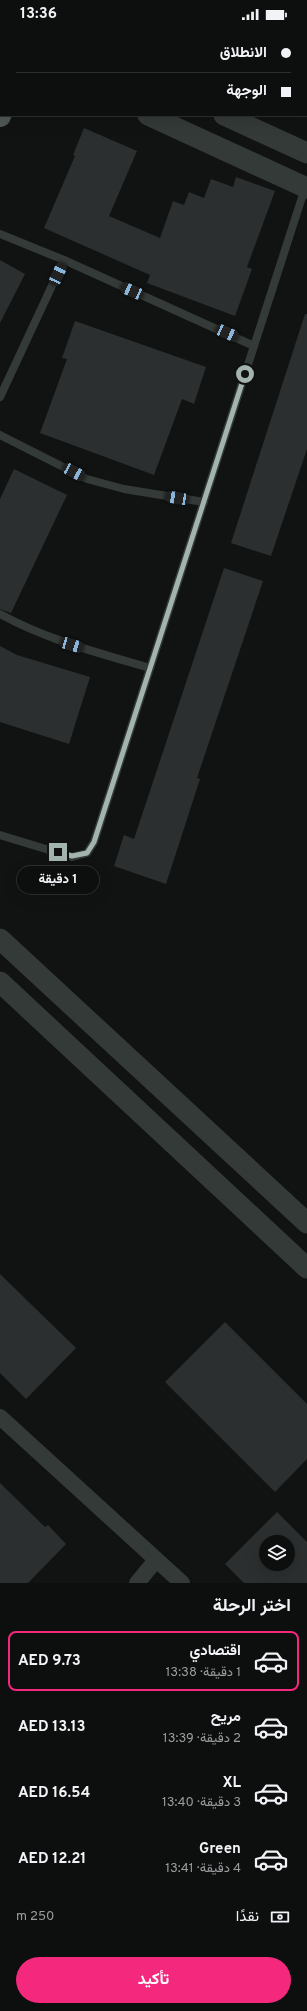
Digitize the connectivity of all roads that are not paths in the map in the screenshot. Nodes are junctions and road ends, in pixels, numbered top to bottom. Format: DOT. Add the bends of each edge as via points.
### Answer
graph roads {
  1 [pos="150,116"];
  2 [pos="226,116"];
  3 [pos="307,153"];
  4 [pos="306,187"];
  5 [pos="0,234"];
  6 [pos="64,260"];
  7 [pos="254,346"];
  8 [pos="0,397"];
  9 [pos="0,435"];
  10 [pos="204,502"];
  11 [pos="0,614"];
  12 [pos="150,668"];
  13 [pos="0,834"];
  14 [pos="0,939"];
  15 [pos="0,982"];
  16 [pos="307,1223"];
  17 [pos="307,1268"];
  18 [pos="0,1417"];
  19 [pos="156,1560"];
  20 [pos="137,1583"];
  21 [pos="182,1583"];
  1 -- 4 [label="street"];
  2 -- 3 [label="street"];
  4 -- 7 [label="lane"];
  5 -- 6 [label="lane"];
  6 -- 7 [label="lane"];
  6 -- 8 [label="lane"];
  7 -- 10 [label="lane"];
  9 -- 10 [label="lane" via="87,479 124,489"];
  10 -- 12 [label="lane"];
  11 -- 12 [label="lane" via="24,627 72,645"];
  12 -- 13 [label="lane" via="94,842 87,853 72,856"];
  14 -- 16 [label="street"];
  15 -- 17 [label="street"];
  18 -- 19 [label="street"];
  19 -- 20 [label="street"];
  19 -- 21 [label="street"];
}
